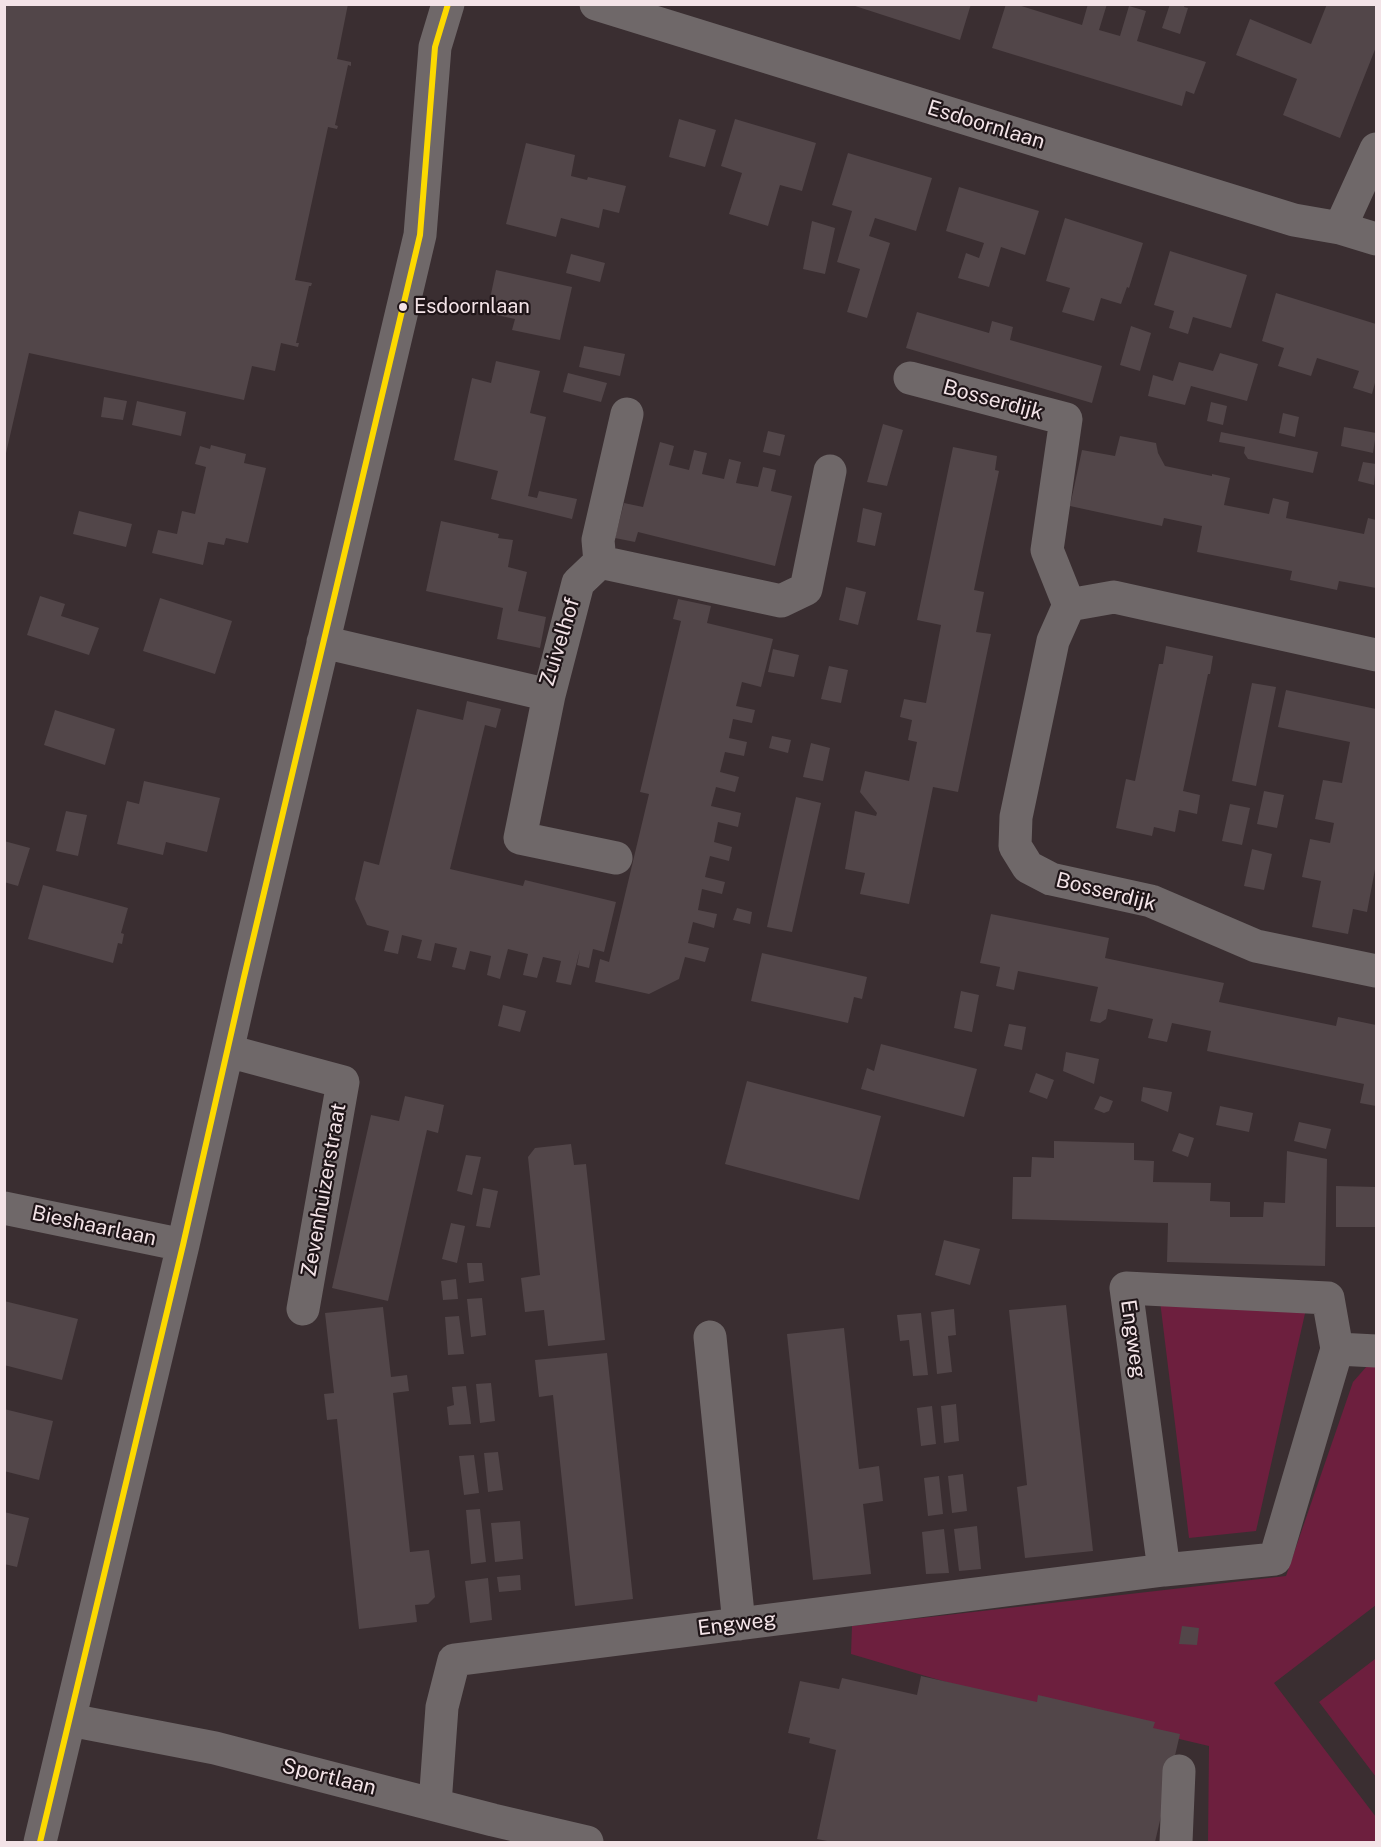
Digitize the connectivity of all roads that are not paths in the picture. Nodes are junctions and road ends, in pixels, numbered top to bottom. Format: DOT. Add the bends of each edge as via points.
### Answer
graph roads {
  1 [pos="448,4"];
  2 [pos="596,4"];
  3 [pos="1377,149"];
  4 [pos="1340,228"];
  5 [pos="1377,239"];
  6 [pos="910,378"];
  7 [pos="627,414"];
  8 [pos="830,471"];
  9 [pos="600,562"];
  10 [pos="1069,605"];
  11 [pos="323,642"];
  12 [pos="1377,655"];
  13 [pos="549,695"];
  14 [pos="616,858"];
  15 [pos="1377,971"];
  16 [pos="228,1052"];
  17 [pos="4,1208"];
  18 [pos="183,1245"];
  19 [pos="303,1309"];
  20 [pos="710,1337"];
  21 [pos="1337,1349"];
  22 [pos="1377,1351"];
  23 [pos="1164,1570"];
  24 [pos="739,1624"];
  25 [pos="70,1720"];
  26 [pos="1179,1771"];
  27 [pos="435,1804"];
  28 [pos="490,1831"];
  29 [pos="40,1842"];
  30 [pos="587,1842"];
  31 [pos="1176,1842"];
  1 -- 11 [label="street" via="435,47 420,235"];
  2 -- 4 [label="street, Esdoornlaan" via="1294,220"];
  3 -- 4 [label="street"];
  4 -- 5 [label="street, Esdoornlaan"];
  6 -- 10 [label="street, Bosserdijk" via="1066,419 1047,550"];
  7 -- 9 [label="street" via="598,540"];
  8 -- 9 [label="street" via="806,589 781,601"];
  9 -- 13 [label="street, Zuivelhof" via="578,583"];
  10 -- 12 [label="street" via="1114,597"];
  10 -- 15 [label="street, Bosserdijk" via="1053,641 1016,817 1015,846 1028,867 1051,879 1151,901 1256,946"];
  11 -- 13 [label="street, Zuivelhof"];
  11 -- 16 [label="street"];
  13 -- 14 [label="street" via="520,838"];
  16 -- 18 [label="street"];
  16 -- 19 [label="street, Zevenhuizerstraat" via="343,1082"];
  17 -- 18 [label="street, Bieshaarlaan"];
  18 -- 25 [label="street"];
  20 -- 24 [label="street"];
  21 -- 22 [label="street"];
  21 -- 23 [label="street, Engweg" via="1275,1559"];
  21 -- 23 [label="street, Engweg" via="1328,1298 1126,1288"];
  23 -- 24 [label="street, Engweg"];
  24 -- 27 [label="street, Engweg" via="454,1660 442,1707"];
  25 -- 27 [label="street, Sportlaan" via="215,1748"];
  25 -- 29 [label="street"];
  26 -- 31 [label="street"];
  27 -- 28 [label="street, Sportlaan"];
  28 -- 30 [label="street, Sportlaan"];
}
